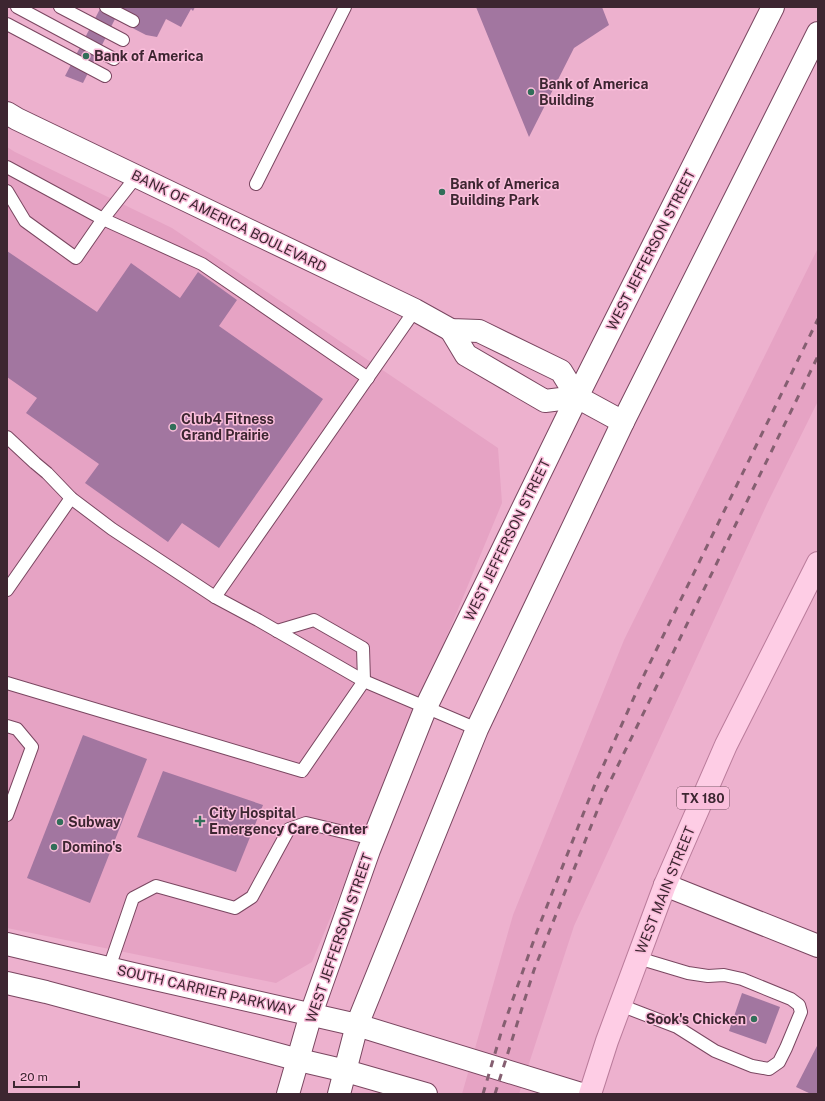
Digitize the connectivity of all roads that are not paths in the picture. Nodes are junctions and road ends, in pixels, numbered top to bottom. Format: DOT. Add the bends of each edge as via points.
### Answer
graph roads {
  1 [pos="17,7"];
  2 [pos="60,7"];
  3 [pos="106,7"];
  4 [pos="346,7"];
  5 [pos="773,7"];
  6 [pos="133,21"];
  7 [pos="7,24"];
  8 [pos="818,33"];
  9 [pos="123,40"];
  10 [pos="114,59"];
  11 [pos="105,76"];
  12 [pos="7,113"];
  13 [pos="7,167"];
  14 [pos="136,177"];
  15 [pos="256,184"];
  16 [pos="7,191"];
  17 [pos="103,219"];
  18 [pos="415,310"];
  19 [pos="451,330"];
  20 [pos="368,378"];
  21 [pos="577,397"];
  22 [pos="623,422"];
  23 [pos="7,437"];
  24 [pos="71,498"];
  25 [pos="818,563"];
  26 [pos="7,590"];
  27 [pos="215,597"];
  28 [pos="277,631"];
  29 [pos="364,681"];
  30 [pos="7,683"];
  31 [pos="426,707"];
  32 [pos="7,726"];
  33 [pos="477,729"];
  34 [pos="7,815"];
  35 [pos="373,839"];
  36 [pos="665,885"];
  37 [pos="7,944"];
  38 [pos="818,946"];
  39 [pos="638,958"];
  40 [pos="109,968"];
  41 [pos="7,983"];
  42 [pos="620,1005"];
  43 [pos="311,1014"];
  44 [pos="357,1025"];
  45 [pos="299,1060"];
  46 [pos="346,1071"];
  47 [pos="288,1094"];
  48 [pos="339,1094"];
  49 [pos="426,1094"];
  50 [pos="581,1094"];
  51 [pos="590,1094"];
  1 -- 10 [label="lane"];
  2 -- 9 [label="lane"];
  3 -- 6 [label="lane"];
  4 -- 15 [label="lane"];
  5 -- 21 [label="main road, WEST JEFFERSON STREET"];
  7 -- 11 [label="lane"];
  8 -- 22 [label="main road"];
  12 -- 14 [label="main road, BANK OF AMERICA BOULEVARD"];
  13 -- 17 [label="lane"];
  14 -- 17 [label="lane"];
  14 -- 18 [label="main road, BANK OF AMERICA BOULEVARD"];
  16 -- 17 [label="lane" via="25,221 76,258"];
  17 -- 20 [label="lane" via="202,264"];
  18 -- 19 [label="main road, BANK OF AMERICA BOULEVARD"];
  18 -- 20 [label="lane"];
  19 -- 21 [label="main road, BANK OF AMERICA BOULEVARD" via="479,331 561,371"];
  19 -- 21 [label="main road, BANK OF AMERICA BOULEVARD" via="466,355 545,401"];
  20 -- 27 [label="lane"];
  21 -- 22 [label="main road, BANK OF AMERICA BOULEVARD"];
  21 -- 31 [label="main road, WEST JEFFERSON STREET"];
  22 -- 33 [label="main road"];
  23 -- 24 [label="lane" via="47,472"];
  24 -- 26 [label="lane"];
  24 -- 27 [label="lane" via="112,529"];
  25 -- 36 [label="main road, WEST MAIN STREET / TX 180" via="726,745"];
  27 -- 28 [label="lane"];
  28 -- 29 [label="lane"];
  28 -- 29 [label="lane" via="314,620 363,648"];
  29 -- 30 [label="lane" via="302,771"];
  29 -- 31 [label="lane"];
  31 -- 33 [label="lane"];
  31 -- 35 [label="main road, WEST JEFFERSON STREET"];
  32 -- 34 [label="lane" via="17,729 32,747"];
  33 -- 44 [label="main road"];
  35 -- 40 [label="lane" via="306,823 289,829 252,897 235,908 156,886 133,898"];
  35 -- 43 [label="main road, WEST JEFFERSON STREET"];
  36 -- 38 [label="main road"];
  36 -- 39 [label="main road, WEST MAIN STREET / TX 180"];
  37 -- 40 [label="main road, SOUTH CARRIER PARKWAY"];
  39 -- 42 [label="main road, WEST MAIN STREET / TX 180"];
  39 -- 42 [label="lane" via="688,973 742,979 791,999 799,1005 801,1012 779,1062 769,1069 752,1066 715,1051 677,1027"];
  40 -- 43 [label="main road, SOUTH CARRIER PARKWAY"];
  41 -- 45 [label="main road"];
  42 -- 51 [label="main road, WEST MAIN STREET / TX 180"];
  43 -- 44 [label="main road, SOUTH CARRIER PARKWAY"];
  43 -- 45 [label="main road, WEST JEFFERSON STREET"];
  44 -- 46 [label="main road"];
  44 -- 50 [label="main road, SOUTH CARRIER PARKWAY"];
  45 -- 46 [label="main road"];
  45 -- 47 [label="main road, WEST JEFFERSON STREET"];
  46 -- 48 [label="main road"];
  46 -- 49 [label="main road"];
}
